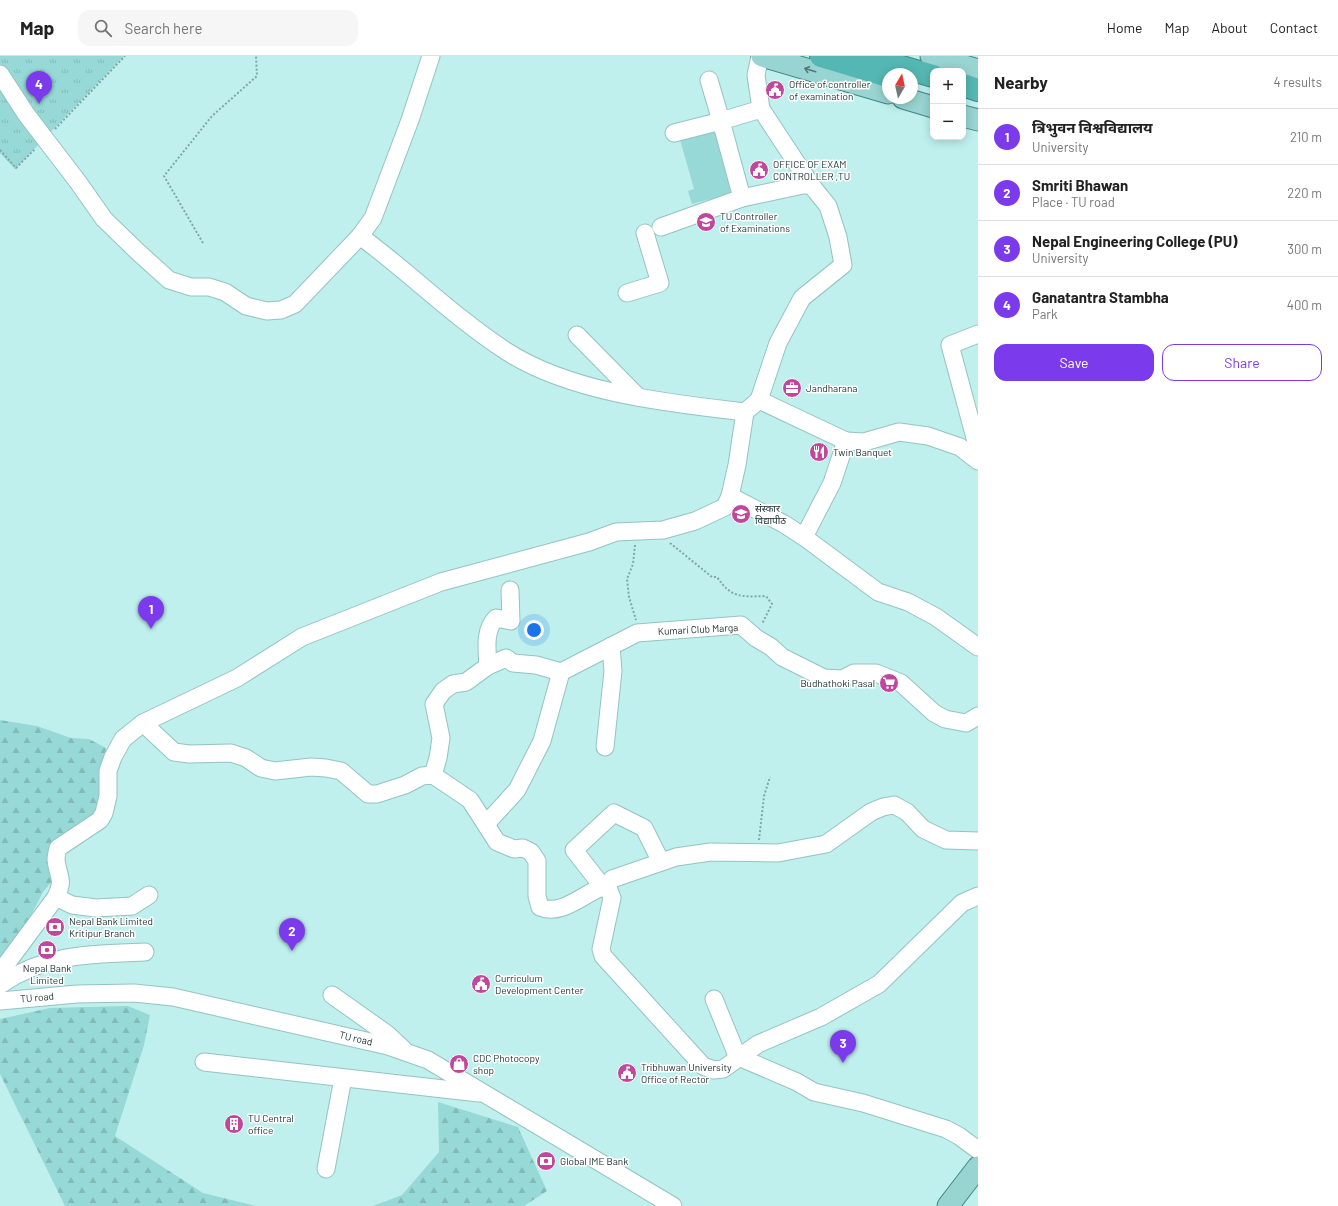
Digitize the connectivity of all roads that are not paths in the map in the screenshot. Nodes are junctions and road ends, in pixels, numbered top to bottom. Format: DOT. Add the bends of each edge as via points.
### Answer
graph roads {
  1 [pos="431,56"];
  2 [pos="761,56"];
  3 [pos="821,56"];
  4 [pos="866,56"];
  5 [pos="931,56"];
  6 [pos="978,70"];
  7 [pos="0,74"];
  8 [pos="882,74"];
  9 [pos="930,75"];
  10 [pos="709,80"];
  11 [pos="918,85"];
  12 [pos="966,86"];
  13 [pos="930,88"];
  14 [pos="978,90"];
  15 [pos="882,92"];
  16 [pos="966,99"];
  17 [pos="918,102"];
  18 [pos="978,102"];
  19 [pos="930,106"];
  20 [pos="761,109"];
  21 [pos="966,117"];
  22 [pos="978,120"];
  23 [pos="721,121"];
  24 [pos="674,133"];
  25 [pos="811,185"];
  26 [pos="742,198"];
  27 [pos="661,227"];
  28 [pos="645,233"];
  29 [pos="360,236"];
  30 [pos="627,293"];
  31 [pos="978,334"];
  32 [pos="577,335"];
  33 [pos="638,397"];
  34 [pos="759,400"];
  35 [pos="745,412"];
  36 [pos="846,441"];
  37 [pos="978,449"];
  38 [pos="978,460"];
  39 [pos="730,496"];
  40 [pos="804,537"];
  41 [pos="510,590"];
  42 [pos="612,646"];
  43 [pos="978,647"];
  44 [pos="488,666"];
  45 [pos="561,672"];
  46 [pos="978,716"];
  47 [pos="143,723"];
  48 [pos="605,747"];
  49 [pos="434,775"];
  50 [pos="486,824"];
  51 [pos="978,841"];
  52 [pos="660,862"];
  53 [pos="604,885"];
  54 [pos="149,895"];
  55 [pos="978,896"];
  56 [pos="56,897"];
  57 [pos="145,952"];
  58 [pos="0,981"];
  59 [pos="0,985"];
  60 [pos="332,995"];
  61 [pos="714,999"];
  62 [pos="0,1000"];
  63 [pos="406,1052"];
  64 [pos="741,1058"];
  65 [pos="204,1062"];
  66 [pos="343,1078"];
  67 [pos="483,1094"];
  68 [pos="978,1150"];
  69 [pos="978,1167"];
  70 [pos="326,1169"];
  71 [pos="673,1206"];
  72 [pos="948,1206"];
  1 -- 29 [label="street" via="379,203 373,218"];
  15 -- 2 [label="main road, one-way"];
  2 -- 20 [label="street" via="756,75"];
  3 -- 8 [label="highway"];
  4 -- 9 [label="highway"];
  5 -- 6 [label="main road"];
  7 -- 29 [label="street" via="26,114 104,219 169,280 191,287 209,287 225,292 246,306 267,311 281,310 295,304"];
  10 -- 23 [label="street"];
  11 -- 13 [label="highway"];
  12 -- 14 [label="highway"];
  16 -- 18 [label="highway"];
  17 -- 19 [label="main road"];
  20 -- 23 [label="street"];
  20 -- 25 [label="street"];
  21 -- 22 [label="main road"];
  23 -- 24 [label="street"];
  23 -- 26 [label="street"];
  25 -- 26 [label="street"];
  25 -- 34 [label="street" via="828,206 844,265 802,298 778,343"];
  26 -- 27 [label="street"];
  28 -- 30 [label="street" via="660,283"];
  29 -- 33 [label="street" via="464,321 506,351 543,370 588,386"];
  31 -- 37 [label="street" via="950,345"];
  32 -- 33 [label="street"];
  33 -- 35 [label="street"];
  34 -- 35 [label="street"];
  34 -- 36 [label="street"];
  35 -- 39 [label="street"];
  36 -- 38 [label="street" via="864,442 899,432 928,436 960,447"];
  36 -- 40 [label="street" via="832,483"];
  39 -- 40 [label="street"];
  39 -- 47 [label="street" via="725,507 696,521 663,530 616,532 589,542 441,582 302,638 237,678"];
  40 -- 43 [label="street" via="878,592 908,602 931,614"];
  41 -- 44 [label="street" via="511,621 496,618 490,624"];
  42 -- 45 [label="street, Kumari Club Marga"];
  42 -- 46 [label="street, Kumari Club Marga" via="639,633 741,624 792,664 824,678 842,679 854,673 876,673 901,683 934,713 946,719 966,723"];
  42 -- 48 [label="street" via="614,672"];
  44 -- 45 [label="street" via="506,658 513,663 536,665"];
  44 -- 49 [label="street" via="466,682 453,684 443,691 434,704 441,738"];
  45 -- 50 [label="street" via="542,741 517,790"];
  47 -- 49 [label="street" via="174,752 231,753 246,758 261,768 275,771 311,767 341,771 368,794 377,794 405,785 422,776"];
  47 -- 56 [label="street" via="123,739 113,756 108,771 106,807 100,820 58,848 56,860 61,876"];
  49 -- 50 [label="street" via="470,800"];
  50 -- 53 [label="street" via="497,842 531,852 537,861 537,896 540,907 548,911 562,907"];
  51 -- 52 [label="street" via="946,840 922,829 907,812 894,805 871,812 826,844 778,853 711,852"];
  52 -- 53 [label="street" via="612,878"];
  52 -- 53 [label="street" via="644,828 614,813 574,850"];
  53 -- 64 [label="street" via="612,898 601,949 603,956 704,1066 714,1070 723,1069"];
  54 -- 56 [label="street" via="132,906 96,908 72,905"];
  55 -- 64 [label="street" via="962,903 879,984 821,1017 758,1044"];
  56 -- 58 [label="street" via="6,963"];
  57 -- 59 [label="street" via="59,958 27,970"];
  60 -- 63 [label="street" via="387,1034"];
  61 -- 64 [label="street" via="736,1053"];
  62 -- 63 [label="street, TU road" via="134,993 173,997"];
  63 -- 67 [label="street, TU road" via="428,1060"];
  64 -- 68 [label="street" via="814,1092 946,1130"];
  65 -- 66 [label="street"];
  66 -- 67 [label="street"];
  66 -- 70 [label="street"];
  67 -- 71 [label="street, TU road"];
  69 -- 72 [label="main road"];
}
